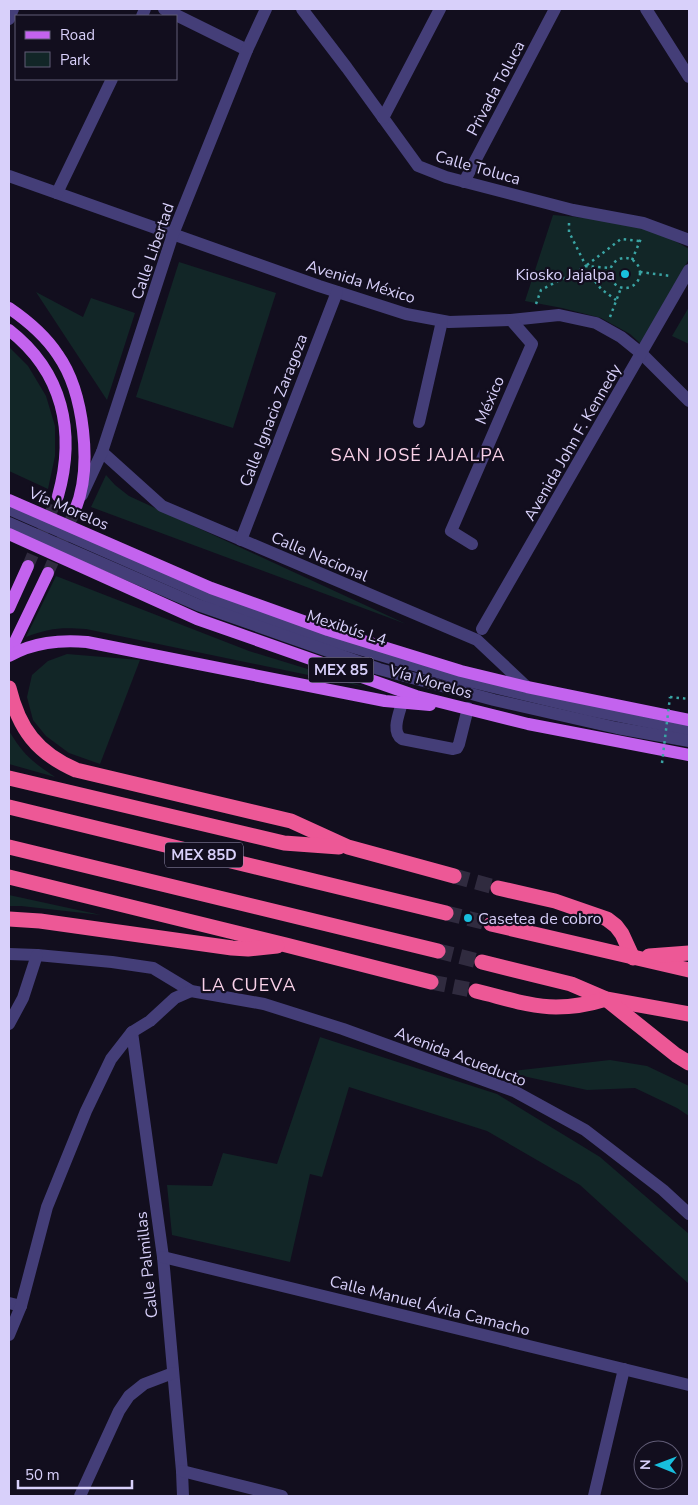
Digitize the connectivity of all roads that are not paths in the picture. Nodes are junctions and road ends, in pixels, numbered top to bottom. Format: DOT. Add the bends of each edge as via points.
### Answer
graph roads {
  1 [pos="13,9"];
  2 [pos="164,9"];
  3 [pos="266,9"];
  4 [pos="302,9"];
  5 [pos="440,9"];
  6 [pos="556,9"];
  7 [pos="646,9"];
  8 [pos="176,15"];
  9 [pos="178,16"];
  10 [pos="9,19"];
  11 [pos="246,50"];
  12 [pos="689,77"];
  13 [pos="112,80"];
  14 [pos="383,118"];
  15 [pos="9,176"];
  16 [pos="464,182"];
  17 [pos="57,193"];
  18 [pos="173,234"];
  19 [pos="689,240"];
  20 [pos="686,275"];
  21 [pos="337,292"];
  22 [pos="9,308"];
  23 [pos="511,320"];
  24 [pos="442,321"];
  25 [pos="9,330"];
  26 [pos="642,354"];
  27 [pos="689,401"];
  28 [pos="419,422"];
  29 [pos="102,452"];
  30 [pos="58,496"];
  31 [pos="9,500"];
  32 [pos="76,508"];
  33 [pos="9,509"];
  34 [pos="9,523"];
  35 [pos="9,534"];
  36 [pos="240,540"];
  37 [pos="472,544"];
  38 [pos="28,566"];
  39 [pos="48,573"];
  40 [pos="9,608"];
  41 [pos="482,629"];
  42 [pos="9,655"];
  43 [pos="527,687"];
  44 [pos="9,688"];
  45 [pos="402,703"];
  46 [pos="452,704"];
  47 [pos="468,708"];
  48 [pos="689,720"];
  49 [pos="689,730"];
  50 [pos="689,741"];
  51 [pos="689,755"];
  52 [pos="9,778"];
  53 [pos="9,807"];
  54 [pos="9,847"];
  55 [pos="348,847"];
  56 [pos="454,876"];
  57 [pos="9,877"];
  58 [pos="498,888"];
  59 [pos="446,913"];
  60 [pos="9,919"];
  61 [pos="491,924"];
  62 [pos="286,944"];
  63 [pos="438,950"];
  64 [pos="689,953"];
  65 [pos="9,954"];
  66 [pos="37,955"];
  67 [pos="633,958"];
  68 [pos="482,962"];
  69 [pos="689,970"];
  70 [pos="431,982"];
  71 [pos="191,990"];
  72 [pos="476,992"];
  73 [pos="606,1000"];
  74 [pos="689,1014"];
  75 [pos="9,1024"];
  76 [pos="132,1032"];
  77 [pos="689,1063"];
  78 [pos="689,1214"];
  79 [pos="163,1257"];
  80 [pos="15,1304"];
  81 [pos="9,1335"];
  82 [pos="624,1369"];
  83 [pos="173,1373"];
  84 [pos="689,1385"];
  85 [pos="182,1471"];
  86 [pos="80,1496"];
  87 [pos="183,1496"];
  88 [pos="282,1496"];
  89 [pos="594,1496"];
  1 -- 10 [label="street"];
  2 -- 8 [label="street"];
  3 -- 11 [label="street, Calle Libertad"];
  4 -- 14 [label="street, Calle Toluca"];
  5 -- 14 [label="street"];
  6 -- 16 [label="street, Privada Toluca"];
  7 -- 12 [label="street"];
  9 -- 11 [label="street"];
  11 -- 18 [label="street, Calle Libertad"];
  13 -- 17 [label="street"];
  14 -- 16 [label="street, Calle Toluca" via="418,166"];
  15 -- 17 [label="street, Avenida México"];
  16 -- 19 [label="street, Calle Toluca" via="573,210 646,224"];
  17 -- 18 [label="street, Avenida México"];
  18 -- 21 [label="street, Avenida México"];
  18 -- 29 [label="street, Calle Libertad"];
  20 -- 26 [label="street, Avenida John F. Kennedy"];
  21 -- 24 [label="street, Avenida México" via="406,314"];
  21 -- 36 [label="street, Calle Ignacio Zaragoza"];
  22 -- 32 [label="main road" via="49,342 60,356 73,386 84,438 83,474"];
  23 -- 24 [label="street, Avenida México"];
  23 -- 26 [label="street, Avenida México" via="559,315 596,323"];
  23 -- 37 [label="street, México" via="532,344 451,531"];
  24 -- 28 [label="street"];
  25 -- 30 [label="main road" via="42,366 62,409 66,460"];
  26 -- 27 [label="street, Avenida México"];
  26 -- 41 [label="street, Avenida John F. Kennedy"];
  29 -- 32 [label="street, Calle Libertad"];
  29 -- 36 [label="street, Calle Nacional" via="162,506"];
  31 -- 43 [label="main road, Vía Morelos / MEX 85" via="220,591 338,633 461,671"];
  33 -- 49 [label="street, Mexibús L4" via="209,597 329,640 468,681"];
  34 -- 50 [label="street, Mexibús L4" via="198,606 379,670 494,700"];
  35 -- 46 [label="main road, Vía Morelos / MEX 85" via="197,619 407,692"];
  36 -- 43 [label="street, Calle Nacional" via="477,640"];
  38 -- 40 [label="main road"];
  39 -- 42 [label="main road"];
  42 -- 45 [label="main road" via="40,643 87,642"];
  43 -- 48 [label="main road, Vía Morelos / MEX 85"];
  44 -- 55 [label="highway" via="27,733 42,750 63,765 291,821"];
  45 -- 46 [label="main road"];
  45 -- 47 [label="street" via="395,731 397,736 453,749 459,744"];
  46 -- 47 [label="main road, Vía Morelos / MEX 85"];
  47 -- 51 [label="main road, Vía Morelos / MEX 85" via="528,724"];
  52 -- 55 [label="highway" via="284,843"];
  53 -- 59 [label="highway, MEX 85D"];
  54 -- 63 [label="highway, MEX 85D"];
  55 -- 56 [label="highway"];
  57 -- 62 [label="highway"];
  58 -- 67 [label="highway" via="556,901 607,920 622,934"];
  60 -- 62 [label="highway" via="232,948 267,948"];
  61 -- 67 [label="highway"];
  62 -- 70 [label="highway"];
  64 -- 67 [label="highway"];
  65 -- 66 [label="street, Avenida Acueducto"];
  66 -- 71 [label="street, Avenida Acueducto" via="153,968"];
  66 -- 75 [label="street" via="23,998"];
  67 -- 69 [label="highway"];
  68 -- 73 [label="highway" via="571,984"];
  71 -- 76 [label="street" via="175,998 150,1022"];
  71 -- 78 [label="street, Avenida Acueducto" via="264,1004 514,1091 585,1130"];
  72 -- 73 [label="highway" via="555,1007"];
  73 -- 74 [label="highway"];
  73 -- 77 [label="highway"];
  76 -- 79 [label="street, Calle Palmillas"];
  76 -- 80 [label="street" via="111,1059 86,1111 47,1206"];
  79 -- 82 [label="street, Calle Manuel Ávila Camacho"];
  79 -- 83 [label="street, Calle Palmillas"];
  80 -- 81 [label="street"];
  82 -- 84 [label="street, Calle Manuel Ávila Camacho"];
  82 -- 89 [label="street"];
  83 -- 85 [label="street, Calle Palmillas"];
  83 -- 86 [label="street" via="144,1384 129,1396"];
  85 -- 87 [label="street, Calle Palmillas"];
  85 -- 88 [label="street"];
}
